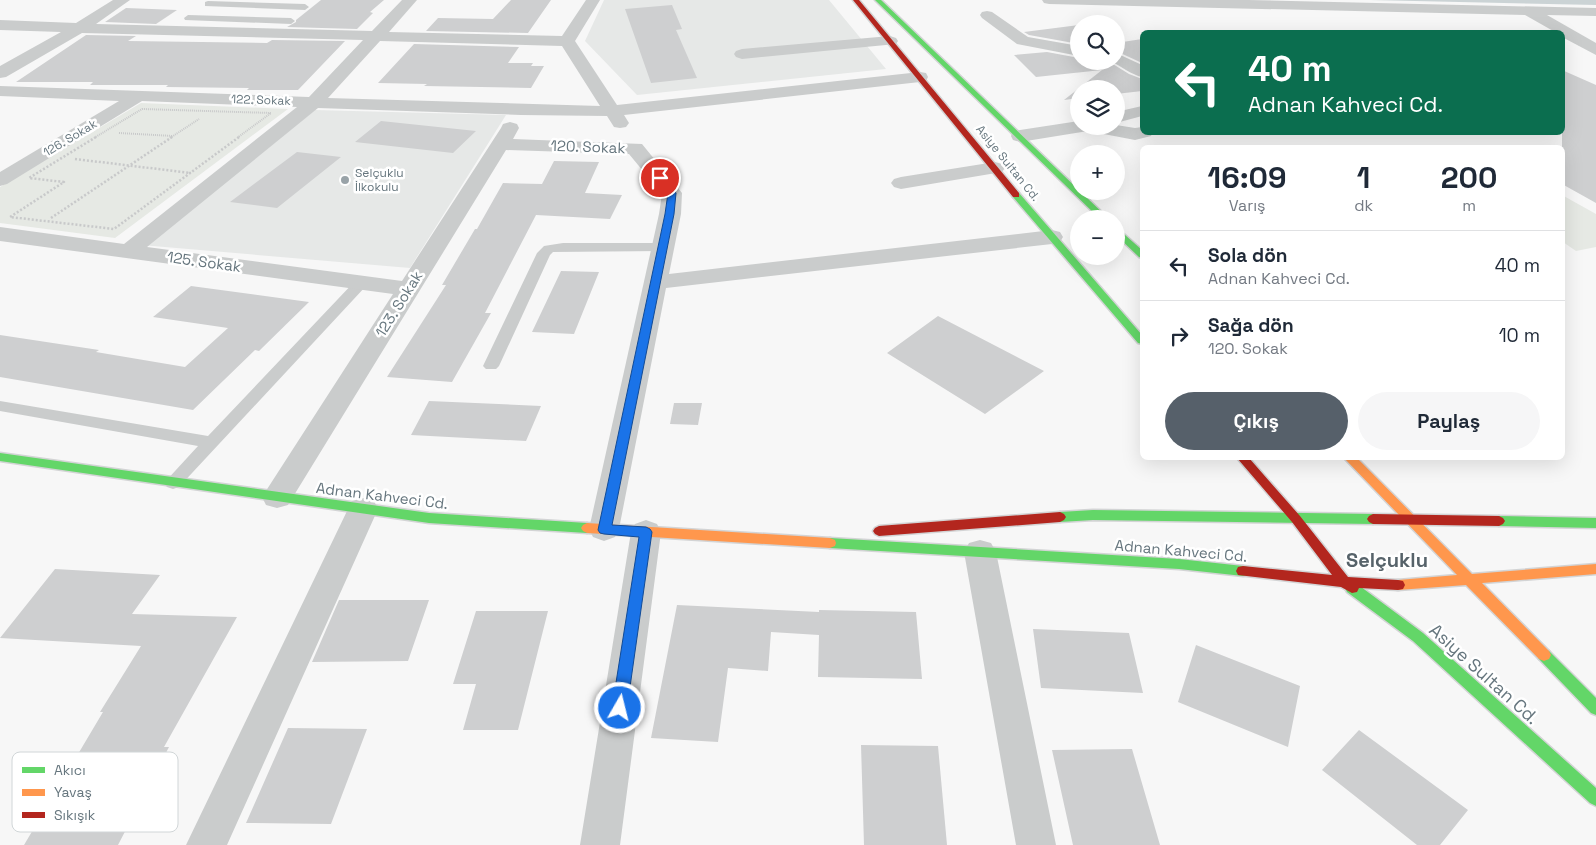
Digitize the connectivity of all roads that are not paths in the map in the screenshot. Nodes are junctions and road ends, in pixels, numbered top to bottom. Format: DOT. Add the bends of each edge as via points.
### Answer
graph roads {
  1 [pos="123,0"];
  2 [pos="410,0"];
  3 [pos="593,0"];
  4 [pos="856,0"];
  5 [pos="878,0"];
  6 [pos="1049,0"];
  7 [pos="208,4"];
  8 [pos="258,6"];
  9 [pos="305,7"];
  10 [pos="1527,10"];
  11 [pos="1596,12"];
  12 [pos="987,14"];
  13 [pos="188,18"];
  14 [pos="240,19"];
  15 [pos="291,21"];
  16 [pos="0,25"];
  17 [pos="79,28"];
  18 [pos="1562,30"];
  19 [pos="224,32"];
  20 [pos="1565,32"];
  21 [pos="376,36"];
  22 [pos="890,40"];
  23 [pos="567,41"];
  24 [pos="1070,49"];
  25 [pos="1596,50"];
  26 [pos="742,54"];
  27 [pos="1125,62"];
  28 [pos="1140,71"];
  29 [pos="0,73"];
  30 [pos="920,77"];
  31 [pos="0,91"];
  32 [pos="139,96"];
  33 [pos="314,102"];
  34 [pos="521,110"];
  35 [pos="612,111"];
  36 [pos="1140,112"];
  37 [pos="1125,116"];
  38 [pos="1070,128"];
  39 [pos="1125,132"];
  40 [pos="1140,133"];
  41 [pos="1020,136"];
  42 [pos="500,144"];
  43 [pos="635,148"];
  44 [pos="995,168"];
  45 [pos="0,180"];
  46 [pos="901,183"];
  47 [pos="1096,210"];
  48 [pos="0,234"];
  49 [pos="1052,237"];
  50 [pos="1125,239"];
  51 [pos="663,246"];
  52 [pos="129,251"];
  53 [pos="1140,253"];
  54 [pos="656,282"];
  55 [pos="360,283"];
  56 [pos="409,289"];
  57 [pos="1140,339"];
  58 [pos="491,366"];
  59 [pos="0,406"];
  60 [pos="211,442"];
  61 [pos="0,457"];
  62 [pos="1245,460"];
  63 [pos="1352,460"];
  64 [pos="173,483"];
  65 [pos="277,497"];
  66 [pos="363,509"];
  67 [pos="1296,519"];
  68 [pos="1414,521"];
  69 [pos="1596,523"];
  70 [pos="604,530"];
  71 [pos="646,532"];
  72 [pos="763,540"];
  73 [pos="980,552"];
  74 [pos="1596,569"];
  75 [pos="1469,580"];
  76 [pos="1344,582"];
  77 [pos="1596,708"];
  78 [pos="1596,798"];
  79 [pos="206,845"];
  80 [pos="600,845"];
  81 [pos="1036,845"];
  1 -- 17 [label="street"];
  2 -- 21 [label="street"];
  3 -- 23 [label="street"];
  4 -- 22 [label="main road, Asiye Sultan Cd."];
  5 -- 41 [label="main road, Asiye Sultan Cd."];
  6 -- 10 [label="street"];
  7 -- 8 [label="lane"];
  8 -- 9 [label="lane"];
  8 -- 14 [label="lane"];
  10 -- 11 [label="street"];
  10 -- 18 [label="street"];
  12 -- 24 [label="street" via="1023,41"];
  13 -- 14 [label="lane"];
  14 -- 15 [label="lane"];
  14 -- 19 [label="lane"];
  16 -- 17 [label="street"];
  17 -- 19 [label="street"];
  17 -- 29 [label="street"];
  19 -- 21 [label="street"];
  20 -- 25 [label="street"];
  21 -- 23 [label="street"];
  21 -- 33 [label="street"];
  22 -- 26 [label="street"];
  22 -- 30 [label="main road, Asiye Sultan Cd."];
  23 -- 35 [label="street"];
  27 -- 28 [label="street"];
  30 -- 35 [label="street, 122. Sokak"];
  30 -- 44 [label="main road, Asiye Sultan Cd."];
  31 -- 32 [label="street, 122. Sokak"];
  32 -- 33 [label="street, 122. Sokak"];
  32 -- 45 [label="street, 126. Sokak"];
  33 -- 34 [label="street, 122. Sokak"];
  33 -- 52 [label="street"];
  34 -- 35 [label="street, 122. Sokak"];
  34 -- 42 [label="street, 123. Sokak"];
  35 -- 43 [label="street"];
  36 -- 37 [label="street"];
  38 -- 41 [label="street"];
  39 -- 40 [label="street"];
  41 -- 47 [label="main road, Asiye Sultan Cd."];
  42 -- 43 [label="street, 120. Sokak"];
  42 -- 56 [label="street, 123. Sokak"];
  43 -- 51 [label="street, 120. Sokak" via="672,193"];
  44 -- 46 [label="street"];
  44 -- 49 [label="main road, Asiye Sultan Cd."];
  48 -- 52 [label="street, 125. Sokak"];
  49 -- 54 [label="street"];
  49 -- 57 [label="main road, Asiye Sultan Cd."];
  50 -- 53 [label="main road"];
  51 -- 54 [label="street, 120. Sokak"];
  51 -- 58 [label="lane" via="549,249 544,253"];
  52 -- 55 [label="street, 125. Sokak"];
  54 -- 70 [label="street, 120. Sokak"];
  55 -- 56 [label="street, 125. Sokak"];
  55 -- 60 [label="lane"];
  56 -- 65 [label="street, 123. Sokak"];
  59 -- 60 [label="lane"];
  60 -- 64 [label="lane"];
  61 -- 64 [label="main road, Adnan Kahveci Cd."];
  62 -- 67 [label="main road"];
  63 -- 68 [label="main road"];
  64 -- 65 [label="main road, Adnan Kahveci Cd."];
  65 -- 66 [label="main road, Adnan Kahveci Cd."];
  66 -- 70 [label="main road, Adnan Kahveci Cd." via="429,518"];
  66 -- 79 [label="street"];
  67 -- 68 [label="main road, Adnan Kahveci Cd."];
  67 -- 72 [label="main road, Adnan Kahveci Cd." via="1093,516"];
  67 -- 76 [label="main road"];
  68 -- 69 [label="main road, Adnan Kahveci Cd."];
  68 -- 75 [label="main road"];
  70 -- 71 [label="main road, Adnan Kahveci Cd."];
  71 -- 72 [label="main road, Adnan Kahveci Cd."];
  71 -- 80 [label="street"];
  72 -- 73 [label="main road, Adnan Kahveci Cd."];
  73 -- 76 [label="main road, Adnan Kahveci Cd." via="1179,564"];
  73 -- 81 [label="street"];
  74 -- 75 [label="main road, Adnan Kahveci Cd."];
  75 -- 76 [label="main road, Adnan Kahveci Cd." via="1404,585"];
  75 -- 77 [label="main road"];
  76 -- 78 [label="main road, Asiye Sultan Cd." via="1418,637"];
}
